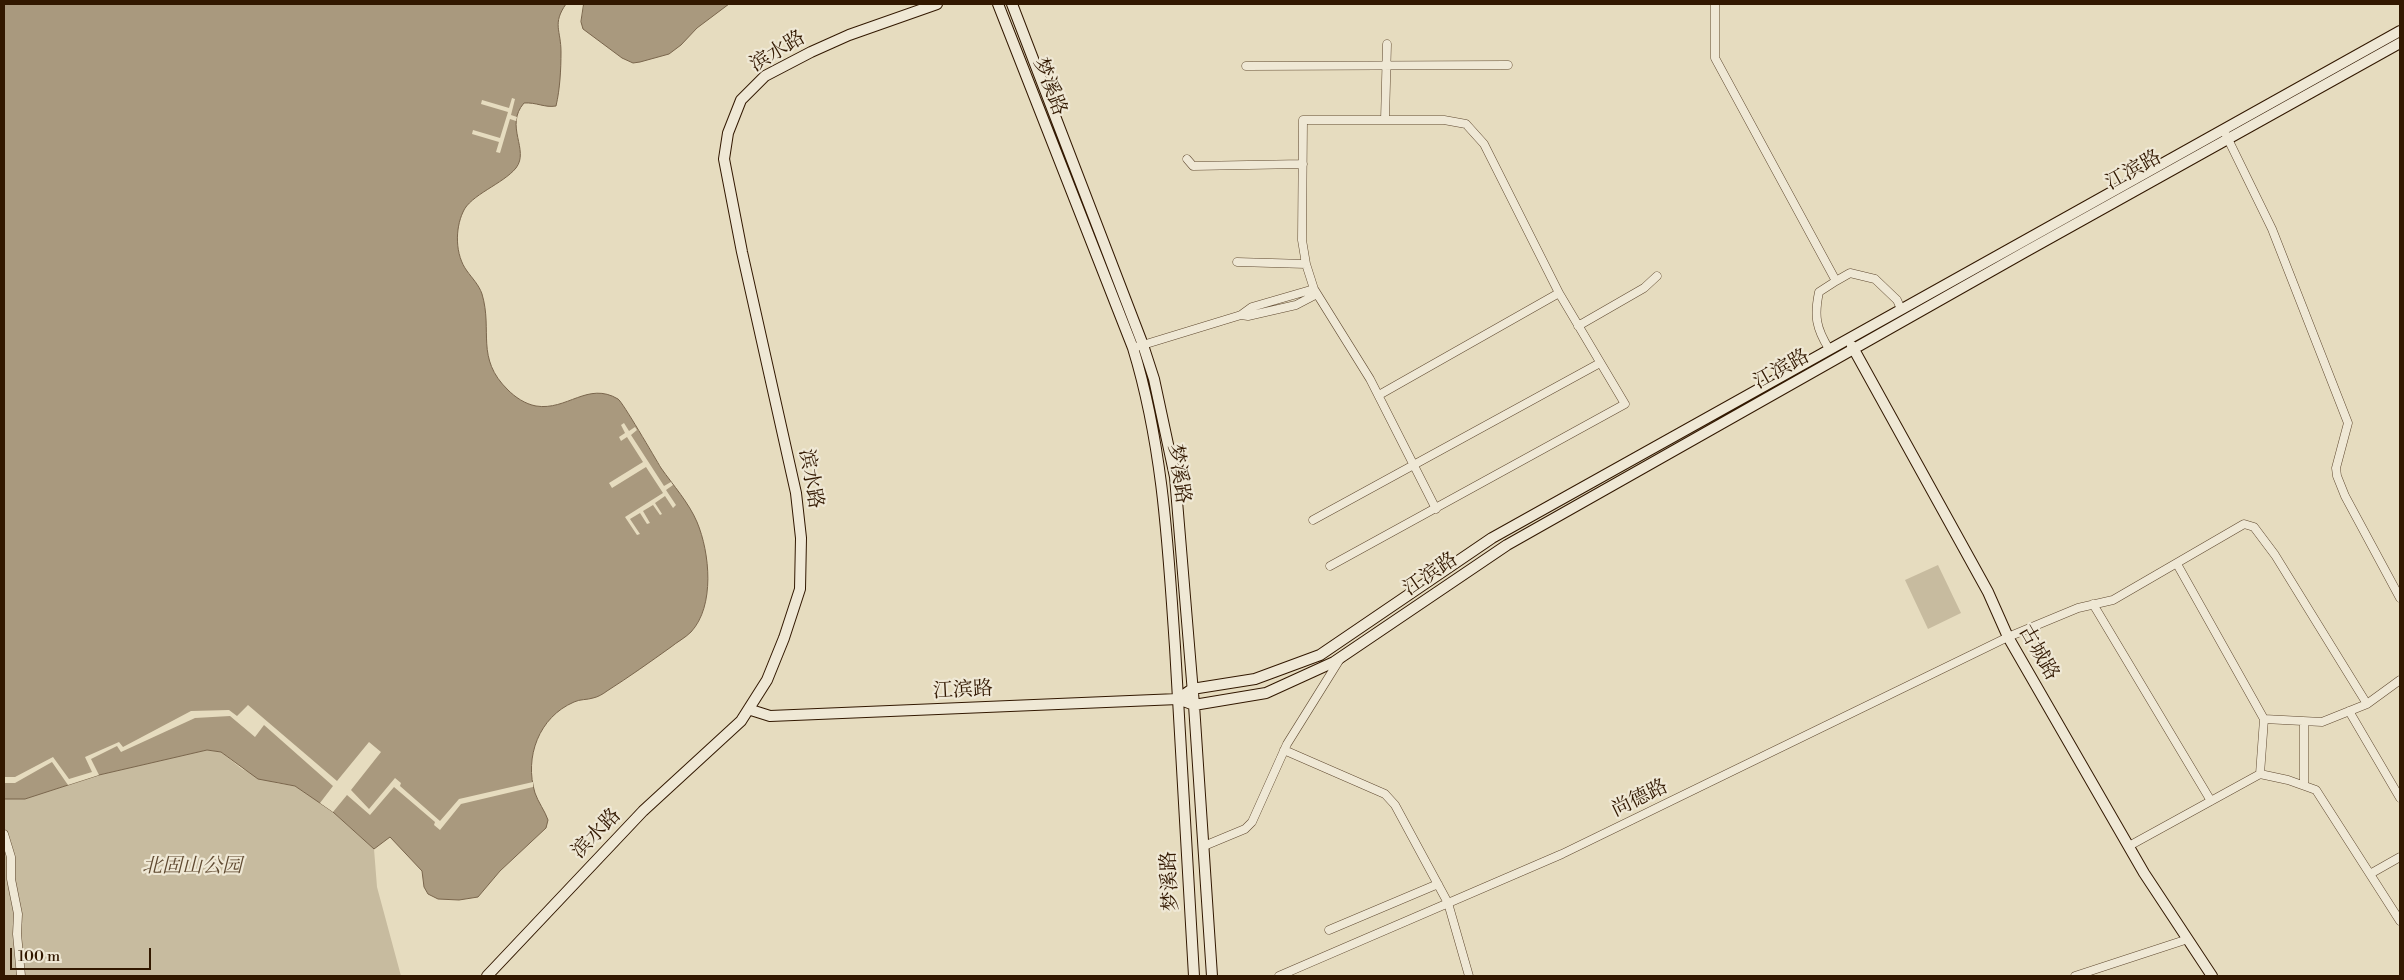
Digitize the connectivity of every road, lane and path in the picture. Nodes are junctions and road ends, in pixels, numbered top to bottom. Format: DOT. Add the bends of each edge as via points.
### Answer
graph roads {
  1 [pos="937,4"];
  2 [pos="998,4"];
  3 [pos="1012,4"];
  4 [pos="1715,4"];
  5 [pos="2400,31"];
  6 [pos="2400,43"];
  7 [pos="1387,44"];
  8 [pos="1508,65"];
  9 [pos="1246,66"];
  10 [pos="1386,66"];
  11 [pos="1385,120"];
  12 [pos="2225,134"];
  13 [pos="1187,158"];
  14 [pos="1303,164"];
  15 [pos="1237,262"];
  16 [pos="1306,264"];
  17 [pos="1657,276"];
  18 [pos="1836,281"];
  19 [pos="1316,292"];
  20 [pos="1559,293"];
  21 [pos="1901,309"];
  22 [pos="1578,326"];
  23 [pos="1847,338"];
  24 [pos="1138,347"];
  25 [pos="1829,349"];
  26 [pos="1854,351"];
  27 [pos="1600,363"];
  28 [pos="1379,395"];
  29 [pos="1414,465"];
  30 [pos="1436,509"];
  31 [pos="1313,520"];
  32 [pos="2177,564"];
  33 [pos="1330,566"];
  34 [pos="2400,598"];
  35 [pos="2094,604"];
  36 [pos="2008,637"];
  37 [pos="1341,658"];
  38 [pos="2400,680"];
  39 [pos="1192,689"];
  40 [pos="1178,699"];
  41 [pos="2367,704"];
  42 [pos="1194,705"];
  43 [pos="751,710"];
  44 [pos="2350,711"];
  45 [pos="2264,719"];
  46 [pos="2304,722"];
  47 [pos="1284,750"];
  48 [pos="2260,774"];
  49 [pos="2304,785"];
  50 [pos="2400,798"];
  51 [pos="2211,801"];
  52 [pos="4,834"];
  53 [pos="1204,846"];
  54 [pos="2129,846"];
  55 [pos="2400,857"];
  56 [pos="2370,874"];
  57 [pos="1438,884"];
  58 [pos="1448,903"];
  59 [pos="2400,922"];
  60 [pos="1329,930"];
  61 [pos="2188,939"];
  62 [pos="21,976"];
  63 [pos="487,976"];
  64 [pos="1194,976"];
  65 [pos="1212,976"];
  66 [pos="1279,976"];
  67 [pos="1469,976"];
  68 [pos="2075,976"];
  69 [pos="2212,976"];
  1 -- 43 [label="main road, 滨水路" via="849,35 765,76 741,100 728,133 724,159 788,452 801,538 800,589 778,655"];
  2 -- 24 [label="main road, 梦溪路"];
  3 -- 24 [label="main road, 梦溪路"];
  4 -- 18 [label="street" via="1714,58"];
  5 -- 12 [label="main road, 江滨路"];
  6 -- 12 [label="main road, 江滨路"];
  7 -- 10 [label="street"];
  8 -- 10 [label="street"];
  9 -- 10 [label="street"];
  10 -- 11 [label="street"];
  11 -- 14 [label="street" via="1304,120"];
  11 -- 20 [label="street" via="1444,120 1466,124 1484,144"];
  12 -- 21 [label="main road, 江滨路"];
  12 -- 26 [label="main road, 江滨路"];
  12 -- 34 [label="street" via="2272,229 2348,423 2336,468 2337,476"];
  13 -- 14 [label="street" via="1193,166"];
  14 -- 16 [label="street" via="1302,240"];
  15 -- 16 [label="street"];
  16 -- 19 [label="street"];
  17 -- 22 [label="street" via="1644,288"];
  18 -- 21 [label="street" via="1850,273 1875,278 1897,300"];
  18 -- 25 [label="street" via="1819,292 1815,310 1819,333"];
  19 -- 24 [label="street" via="1296,305 1240,315"];
  19 -- 28 [label="street"];
  20 -- 22 [label="street"];
  20 -- 28 [label="street"];
  21 -- 23 [label="main road, 江滨路"];
  22 -- 27 [label="street"];
  23 -- 25 [label="main road, 江滨路"];
  23 -- 26 [label="main road, 古城路"];
  24 -- 39 [label="main road, 梦溪路" via="1154,379 1175,477"];
  24 -- 40 [label="main road, 梦溪路" via="1162,481"];
  25 -- 39 [label="main road, 江滨路" via="1492,538 1320,655 1255,679"];
  26 -- 36 [label="main road, 古城路" via="1988,592"];
  26 -- 37 [label="main road, 江滨路" via="1507,545"];
  27 -- 29 [label="street"];
  27 -- 30 [label="street" via="1625,404"];
  28 -- 29 [label="street"];
  29 -- 30 [label="street"];
  29 -- 31 [label="street"];
  30 -- 33 [label="street"];
  32 -- 35 [label="street, 尚德路" via="2113,600"];
  32 -- 41 [label="street, 尚德路" via="2244,524 2254,527"];
  32 -- 45 [label="street"];
  35 -- 36 [label="street, 尚德路"];
  35 -- 51 [label="street"];
  36 -- 54 [label="main road, 古城路"];
  36 -- 58 [label="street, 尚德路" via="1562,854"];
  37 -- 42 [label="main road, 江滨路" via="1266,693"];
  37 -- 47 [label="street"];
  38 -- 41 [label="street"];
  39 -- 40 [label="main road, 江滨路"];
  39 -- 42 [label="main road, 梦溪路"];
  40 -- 42 [label="main road, 江滨路"];
  40 -- 43 [label="main road, 江滨路" via="770,716"];
  40 -- 64 [label="main road, 梦溪路"];
  41 -- 44 [label="street"];
  42 -- 53 [label="main road, 梦溪路"];
  43 -- 63 [label="main road, 滨水路" via="643,811"];
  44 -- 46 [label="street" via="2322,722"];
  44 -- 50 [label="street"];
  45 -- 46 [label="street"];
  45 -- 48 [label="street"];
  46 -- 49 [label="street"];
  47 -- 53 [label="street" via="1252,822 1245,829"];
  47 -- 57 [label="street" via="1385,794 1408,827"];
  48 -- 49 [label="street"];
  48 -- 51 [label="street"];
  49 -- 56 [label="street" via="2316,790"];
  51 -- 54 [label="street"];
  52 -- 62 [label="street" via="11,857 11,879 18,914"];
  53 -- 65 [label="main road, 梦溪路"];
  54 -- 61 [label="main road, 古城路"];
  55 -- 56 [label="street"];
  56 -- 59 [label="street"];
  57 -- 58 [label="street"];
  57 -- 60 [label="street"];
  58 -- 66 [label="street, 尚德路"];
  58 -- 67 [label="street"];
  61 -- 68 [label="street"];
  61 -- 69 [label="main road, 古城路"];
}
